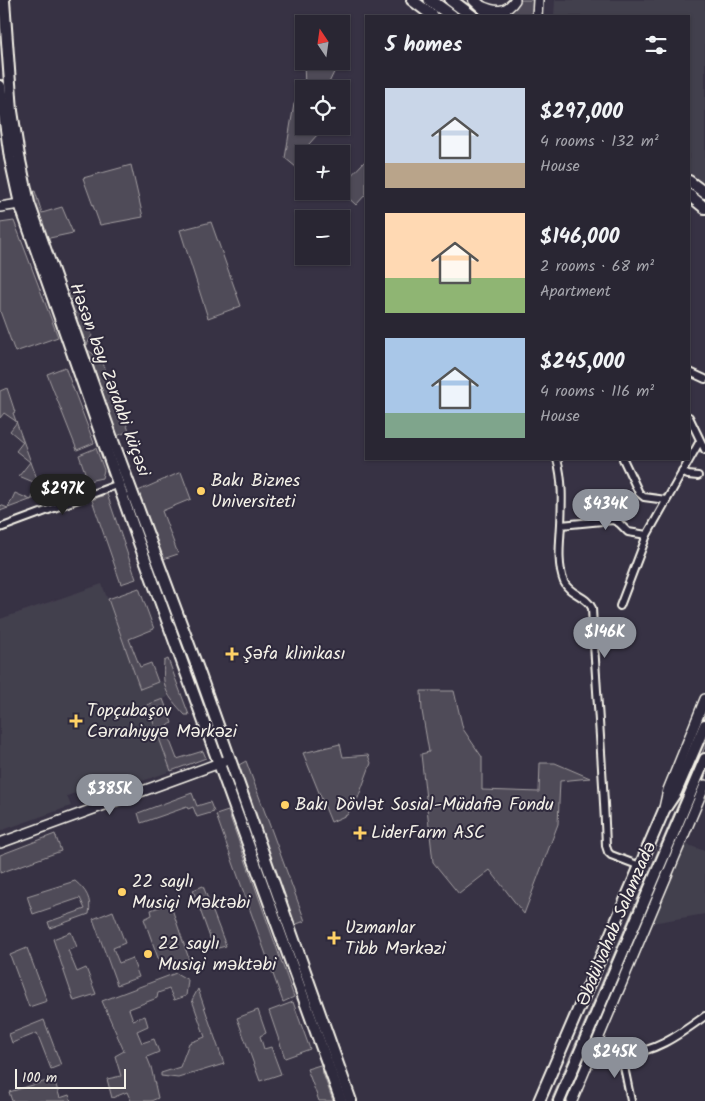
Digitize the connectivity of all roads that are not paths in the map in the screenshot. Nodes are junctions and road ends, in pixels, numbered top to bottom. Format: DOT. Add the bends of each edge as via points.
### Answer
graph roads {
  1 [pos="4,0"];
  2 [pos="412,0"];
  3 [pos="430,0"];
  4 [pos="451,0"];
  5 [pos="516,0"];
  6 [pos="538,0"];
  7 [pos="477,3"];
  8 [pos="432,15"];
  9 [pos="451,15"];
  10 [pos="471,15"];
  11 [pos="490,15"];
  12 [pos="537,15"];
  13 [pos="0,86"];
  14 [pos="690,182"];
  15 [pos="705,193"];
  16 [pos="690,196"];
  17 [pos="20,204"];
  18 [pos="0,207"];
  19 [pos="705,208"];
  20 [pos="690,374"];
  21 [pos="705,379"];
  22 [pos="690,419"];
  23 [pos="700,441"];
  24 [pos="705,450"];
  25 [pos="690,458"];
  26 [pos="557,460"];
  27 [pos="623,460"];
  28 [pos="689,460"];
  29 [pos="682,472"];
  30 [pos="698,476"];
  31 [pos="119,484"];
  32 [pos="666,500"];
  33 [pos="561,525"];
  34 [pos="0,528"];
  35 [pos="647,535"];
  36 [pos="158,562"];
  37 [pos="148,567"];
  38 [pos="163,575"];
  39 [pos="153,579"];
  40 [pos="620,606"];
  41 [pos="705,699"];
  42 [pos="705,725"];
  43 [pos="705,759"];
  44 [pos="230,760"];
  45 [pos="219,764"];
  46 [pos="705,785"];
  47 [pos="664,810"];
  48 [pos="0,843"];
  49 [pos="640,866"];
  50 [pos="705,1016"];
  51 [pos="596,1043"];
  52 [pos="621,1052"];
  53 [pos="341,1101"];
  54 [pos="351,1101"];
  55 [pos="539,1101"];
  56 [pos="560,1101"];
  57 [pos="572,1101"];
  58 [pos="632,1101"];
  1 -- 36 [label="main road, Həsən bəy Zərdabi küçəsi" via="12,111 30,203"];
  2 -- 8 [label="main road"];
  3 -- 9 [label="highway"];
  4 -- 10 [label="highway"];
  5 -- 7 [label="main road" via="503,11 489,10"];
  6 -- 12 [label="main road"];
  7 -- 11 [label="main road"];
  13 -- 17 [label="main road, Həsən bəy Zərdabi küçəsi"];
  14 -- 15 [label="main road"];
  16 -- 19 [label="main road"];
  17 -- 18 [label="main road"];
  17 -- 31 [label="main road, Həsən bəy Zərdabi küçəsi"];
  20 -- 21 [label="street"];
  22 -- 23 [label="street"];
  23 -- 24 [label="street"];
  23 -- 25 [label="street"];
  26 -- 33 [label="street" via="562,479"];
  27 -- 32 [label="street" via="639,493 644,497"];
  28 -- 29 [label="street"];
  29 -- 30 [label="street"];
  29 -- 32 [label="street"];
  31 -- 34 [label="street"];
  31 -- 37 [label="main road, Həsən bəy Zərdabi küçəsi"];
  32 -- 35 [label="street"];
  33 -- 35 [label="street" via="613,520 628,532"];
  33 -- 49 [label="street" via="558,550 564,580 571,591 586,599 592,608 606,846 611,855"];
  35 -- 40 [label="street"];
  36 -- 37 [label="main road"];
  36 -- 38 [label="main road, Həsən bəy Zərdabi küçəsi"];
  37 -- 39 [label="main road, Həsən bəy Zərdabi küçəsi"];
  38 -- 39 [label="main road"];
  38 -- 44 [label="main road, Həsən bəy Zərdabi küçəsi"];
  39 -- 45 [label="main road, Həsən bəy Zərdabi küçəsi"];
  41 -- 47 [label="main road, Əbdülvahab Salamzadə" via="668,790"];
  42 -- 47 [label="main road, Əbdülvahab Salamzadə" via="676,792"];
  43 -- 56 [label="main road, Əbdülvahab Salamzadə"];
  44 -- 45 [label="main road"];
  44 -- 54 [label="main road, Həsən bəy Zərdabi küçəsi"];
  45 -- 48 [label="main road"];
  45 -- 53 [label="main road, Həsən bəy Zərdabi küçəsi"];
  46 -- 51 [label="main road, Əbdülvahab Salamzadə"];
  47 -- 49 [label="main road, Əbdülvahab Salamzadə"];
  49 -- 55 [label="main road, Əbdülvahab Salamzadə"];
  50 -- 52 [label="street" via="647,1050"];
  51 -- 52 [label="street"];
  51 -- 57 [label="main road, Əbdülvahab Salamzadə"];
  52 -- 58 [label="street"];
}
